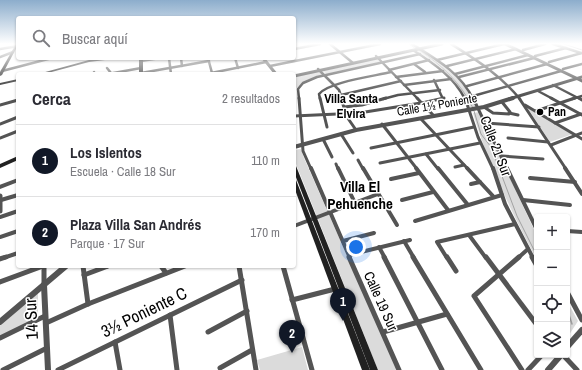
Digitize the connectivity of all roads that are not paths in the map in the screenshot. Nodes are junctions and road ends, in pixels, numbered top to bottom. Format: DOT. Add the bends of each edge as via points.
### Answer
graph roads {
  1 [pos="7,61"];
  2 [pos="38,61"];
  3 [pos="88,61"];
  4 [pos="141,61"];
  5 [pos="169,61"];
  6 [pos="181,61"];
  7 [pos="236,61"];
  8 [pos="294,61"];
  9 [pos="356,61"];
  10 [pos="390,61"];
  11 [pos="424,61"];
  12 [pos="431,61"];
  13 [pos="439,61"];
  14 [pos="467,61"];
  15 [pos="480,61"];
  16 [pos="505,61"];
  17 [pos="519,61"];
  18 [pos="544,61"];
  19 [pos="554,61"];
  20 [pos="209,62"];
  21 [pos="266,62"];
  22 [pos="352,62"];
  23 [pos="383,63"];
  24 [pos="548,63"];
  25 [pos="414,64"];
  26 [pos="582,64"];
  27 [pos="182,66"];
  28 [pos="270,66"];
  29 [pos="447,66"];
  30 [pos="487,66"];
  31 [pos="107,68"];
  32 [pos="141,68"];
  33 [pos="170,68"];
  34 [pos="238,68"];
  35 [pos="491,69"];
  36 [pos="2,70"];
  37 [pos="319,70"];
  38 [pos="562,70"];
  39 [pos="390,71"];
  40 [pos="443,71"];
  41 [pos="53,72"];
  42 [pos="110,72"];
  43 [pos="117,72"];
  44 [pos="141,72"];
  45 [pos="147,72"];
  46 [pos="171,72"];
  47 [pos="212,72"];
  48 [pos="217,72"];
  49 [pos="274,72"];
  50 [pos="425,72"];
  51 [pos="455,74"];
  52 [pos="0,75"];
  53 [pos="296,75"];
  54 [pos="325,76"];
  55 [pos="396,77"];
  56 [pos="459,77"];
  57 [pos="500,77"];
  58 [pos="451,78"];
  59 [pos="581,78"];
  60 [pos="16,80"];
  61 [pos="434,80"];
  62 [pos="401,81"];
  63 [pos="0,84"];
  64 [pos="335,85"];
  65 [pos="404,85"];
  66 [pos="553,85"];
  67 [pos="467,86"];
  68 [pos="510,86"];
  69 [pos="440,90"];
  70 [pos="538,91"];
  71 [pos="412,93"];
  72 [pos="341,95"];
  73 [pos="474,96"];
  74 [pos="582,96"];
  75 [pos="519,97"];
  76 [pos="576,98"];
  77 [pos="582,100"];
  78 [pos="16,101"];
  79 [pos="502,102"];
  80 [pos="422,103"];
  81 [pos="560,103"];
  82 [pos="364,104"];
  83 [pos="524,104"];
  84 [pos="0,105"];
  85 [pos="344,107"];
  86 [pos="484,107"];
  87 [pos="478,108"];
  88 [pos="471,109"];
  89 [pos="370,111"];
  90 [pos="536,111"];
  91 [pos="509,113"];
  92 [pos="347,114"];
  93 [pos="581,114"];
  94 [pos="324,115"];
  95 [pos="518,115"];
  96 [pos="299,116"];
  97 [pos="434,116"];
  98 [pos="16,118"];
  99 [pos="421,118"];
  100 [pos="486,123"];
  101 [pos="555,123"];
  102 [pos="0,124"];
  103 [pos="382,124"];
  104 [pos="327,127"];
  105 [pos="474,127"];
  106 [pos="539,127"];
  107 [pos="356,130"];
  108 [pos="16,132"];
  109 [pos="582,133"];
  110 [pos="341,134"];
  111 [pos="436,135"];
  112 [pos="576,135"];
  113 [pos="0,138"];
  114 [pos="508,138"];
  115 [pos="323,139"];
  116 [pos="582,139"];
  117 [pos="396,143"];
  118 [pos="480,143"];
  119 [pos="550,143"];
  120 [pos="302,145"];
  121 [pos="296,146"];
  122 [pos="371,148"];
  123 [pos="450,149"];
  124 [pos="353,153"];
  125 [pos="426,154"];
  126 [pos="502,156"];
  127 [pos="332,157"];
  128 [pos="408,158"];
  129 [pos="16,159"];
  130 [pos="542,159"];
  131 [pos="358,160"];
  132 [pos="380,163"];
  133 [pos="336,164"];
  134 [pos="464,165"];
  135 [pos="0,166"];
  136 [pos="455,167"];
  137 [pos="296,172"];
  138 [pos="419,173"];
  139 [pos="530,178"];
  140 [pos="391,179"];
  141 [pos="16,181"];
  142 [pos="480,182"];
  143 [pos="575,182"];
  144 [pos="296,184"];
  145 [pos="471,184"];
  146 [pos="0,187"];
  147 [pos="433,192"];
  148 [pos="378,194"];
  149 [pos="582,194"];
  150 [pos="16,195"];
  151 [pos="502,195"];
  152 [pos="493,196"];
  153 [pos="1,198"];
  154 [pos="402,200"];
  155 [pos="523,200"];
  156 [pos="355,203"];
  157 [pos="468,205"];
  158 [pos="570,205"];
  159 [pos="448,210"];
  160 [pos="0,211"];
  161 [pos="16,212"];
  162 [pos="330,212"];
  163 [pos="0,217"];
  164 [pos="312,219"];
  165 [pos="415,221"];
  166 [pos="515,224"];
  167 [pos="534,224"];
  168 [pos="296,225"];
  169 [pos="397,225"];
  170 [pos="570,231"];
  171 [pos="16,232"];
  172 [pos="582,232"];
  173 [pos="374,234"];
  174 [pos="469,234"];
  175 [pos="0,237"];
  176 [pos="342,241"];
  177 [pos="379,247"];
  178 [pos="528,249"];
  179 [pos="16,254"];
  180 [pos="348,255"];
  181 [pos="0,259"];
  182 [pos="534,260"];
  183 [pos="38,268"];
  184 [pos="44,268"];
  185 [pos="64,268"];
  186 [pos="83,268"];
  187 [pos="103,268"];
  188 [pos="162,268"];
  189 [pos="180,268"];
  190 [pos="239,268"];
  191 [pos="284,268"];
  192 [pos="456,271"];
  193 [pos="166,273"];
  194 [pos="498,274"];
  195 [pos="84,275"];
  196 [pos="242,280"];
  197 [pos="0,282"];
  198 [pos="44,285"];
  199 [pos="335,289"];
  200 [pos="570,298"];
  201 [pos="292,300"];
  202 [pos="88,304"];
  203 [pos="247,311"];
  204 [pos="447,314"];
  205 [pos="170,315"];
  206 [pos="46,320"];
  207 [pos="582,320"];
  208 [pos="0,322"];
  209 [pos="417,322"];
  210 [pos="535,322"];
  211 [pos="582,330"];
  212 [pos="208,332"];
  213 [pos="383,332"];
  214 [pos="0,338"];
  215 [pos="115,342"];
  216 [pos="570,344"];
  217 [pos="47,348"];
  218 [pos="252,350"];
  219 [pos="539,358"];
  220 [pos="559,358"];
  221 [pos="565,358"];
  222 [pos="220,368"];
  223 [pos="3,370"];
  224 [pos="48,370"];
  225 [pos="58,370"];
  226 [pos="120,370"];
  227 [pos="177,370"];
  228 [pos="256,370"];
  229 [pos="312,370"];
  230 [pos="366,370"];
  231 [pos="374,370"];
  232 [pos="400,370"];
  233 [pos="442,370"];
  234 [pos="480,370"];
  235 [pos="522,370"];
  236 [pos="528,370"];
  237 [pos="548,370"];
  238 [pos="577,370"];
  1 -- 36 [label="main road"];
  2 -- 36 [label="street"];
  3 -- 41 [label="main road"];
  4 -- 32 [label="main road"];
  5 -- 33 [label="street"];
  6 -- 27 [label="street"];
  7 -- 34 [label="street"];
  8 -- 28 [label="street"];
  9 -- 22 [label="street"];
  10 -- 23 [label="street"];
  11 -- 25 [label="street"];
  12 -- 40 [label="street, Calle 21 Sur"];
  13 -- 29 [label="street"];
  14 -- 29 [label="street"];
  15 -- 30 [label="street"];
  16 -- 30 [label="street"];
  17 -- 35 [label="street"];
  18 -- 24 [label="street"];
  19 -- 24 [label="street"];
  20 -- 27 [label="street"];
  20 -- 47 [label="street"];
  21 -- 28 [label="street"];
  21 -- 34 [label="street"];
  22 -- 37 [label="street"];
  23 -- 39 [label="street"];
  23 -- 54 [label="street"];
  24 -- 38 [label="street"];
  24 -- 57 [label="street"];
  25 -- 39 [label="street"];
  25 -- 50 [label="street"];
  26 -- 38 [label="street"];
  27 -- 33 [label="street"];
  28 -- 49 [label="street"];
  29 -- 51 [label="street"];
  30 -- 35 [label="street"];
  30 -- 51 [label="street"];
  31 -- 42 [label="street"];
  32 -- 43 [label="street"];
  32 -- 44 [label="main road"];
  33 -- 45 [label="street"];
  33 -- 46 [label="street"];
  34 -- 48 [label="street"];
  35 -- 56 [label="street"];
  35 -- 57 [label="street"];
  36 -- 52 [label="main road"];
  37 -- 53 [label="street"];
  37 -- 54 [label="street"];
  38 -- 59 [label="street"];
  38 -- 68 [label="street"];
  39 -- 55 [label="street"];
  39 -- 64 [label="street"];
  40 -- 50 [label="street"];
  40 -- 58 [label="street, Calle 21 Sur"];
  50 -- 55 [label="street"];
  51 -- 56 [label="street"];
  54 -- 64 [label="street"];
  54 -- 96 [label="street, Calle 19 Sur" via="303,83 298,90"];
  55 -- 62 [label="street"];
  56 -- 67 [label="street"];
  57 -- 67 [label="street"];
  57 -- 68 [label="street"];
  58 -- 61 [label="street"];
  58 -- 88 [label="street, Calle 21 Sur"];
  59 -- 66 [label="street, Calle 1½ Poniente"];
  60 -- 63 [label="main road"];
  61 -- 65 [label="street"];
  61 -- 69 [label="street"];
  62 -- 65 [label="street"];
  62 -- 72 [label="street"];
  64 -- 72 [label="street"];
  64 -- 94 [label="street" via="320,92"];
  65 -- 71 [label="street"];
  66 -- 70 [label="street, Calle 1½ Poniente"];
  66 -- 76 [label="street"];
  67 -- 73 [label="street"];
  68 -- 73 [label="street"];
  68 -- 75 [label="street"];
  69 -- 71 [label="street"];
  69 -- 80 [label="street" via="444,97 441,100"];
  70 -- 75 [label="street, Calle 1½ Poniente"];
  70 -- 81 [label="street"];
  71 -- 80 [label="street"];
  71 -- 82 [label="street"];
  72 -- 85 [label="street"];
  73 -- 87 [label="street"];
  74 -- 76 [label="street"];
  75 -- 79 [label="street, Calle 1½ Poniente"];
  75 -- 83 [label="street"];
  76 -- 77 [label="street"];
  76 -- 81 [label="street"];
  78 -- 84 [label="street"];
  79 -- 86 [label="street, Calle 1½ Poniente"];
  79 -- 91 [label="street"];
  80 -- 89 [label="street"];
  80 -- 97 [label="street"];
  81 -- 90 [label="street"];
  81 -- 93 [label="street"];
  82 -- 85 [label="street"];
  82 -- 89 [label="street"];
  83 -- 90 [label="street"];
  83 -- 106 [label="street"];
  85 -- 92 [label="street"];
  86 -- 87 [label="street, Calle 1½ Poniente"];
  86 -- 91 [label="street" via="493,113"];
  87 -- 88 [label="street, Calle 1½ Poniente"];
  87 -- 100 [label="street"];
  88 -- 97 [label="street, Calle 1½ Poniente"];
  88 -- 105 [label="street, Calle 21 Sur"];
  89 -- 92 [label="street"];
  90 -- 101 [label="street"];
  91 -- 95 [label="street"];
  92 -- 94 [label="street"];
  92 -- 107 [label="street"];
  93 -- 101 [label="street"];
  94 -- 96 [label="street"];
  94 -- 104 [label="street"];
  96 -- 120 [label="street, Calle 19 Sur"];
  97 -- 99 [label="street, Calle 1½ Poniente"];
  98 -- 102 [label="street"];
  99 -- 103 [label="street, Calle 1½ Poniente"];
  99 -- 111 [label="street"];
  100 -- 106 [label="street"];
  100 -- 126 [label="street"];
  101 -- 112 [label="street"];
  103 -- 107 [label="street, Calle 1½ Poniente"];
  103 -- 117 [label="street"];
  105 -- 111 [label="street"];
  105 -- 118 [label="street, Calle 21 Sur"];
  106 -- 119 [label="street"];
  107 -- 110 [label="street, Calle 1½ Poniente"];
  108 -- 113 [label="street"];
  109 -- 112 [label="street"];
  110 -- 115 [label="street, Calle 1½ Poniente"];
  110 -- 124 [label="street"];
  111 -- 117 [label="street"];
  111 -- 123 [label="street"];
  112 -- 116 [label="street"];
  112 -- 119 [label="street"];
  114 -- 119 [label="street"];
  115 -- 120 [label="street, Calle 1½ Poniente"];
  115 -- 127 [label="street"];
  117 -- 122 [label="street"];
  117 -- 128 [label="street"];
  118 -- 123 [label="street"];
  118 -- 151 [label="street, Calle 21 Sur"];
  119 -- 143 [label="street"];
  120 -- 121 [label="street, Calle 1½ Poniente"];
  120 -- 162 [label="street, Calle 19 Sur"];
  123 -- 125 [label="street"];
  123 -- 134 [label="street"];
  125 -- 128 [label="street"];
  125 -- 157 [label="street"];
  126 -- 130 [label="street"];
  126 -- 155 [label="street"];
  128 -- 132 [label="street"];
  128 -- 138 [label="street"];
  129 -- 135 [label="main road"];
  131 -- 148 [label="street"];
  133 -- 156 [label="street"];
  134 -- 136 [label="street"];
  134 -- 142 [label="street"];
  137 -- 164 [label="main road"];
  138 -- 140 [label="street"];
  138 -- 147 [label="street"];
  139 -- 143 [label="street"];
  141 -- 146 [label="street"];
  142 -- 145 [label="street"];
  142 -- 152 [label="street"];
  143 -- 149 [label="street"];
  144 -- 164 [label="main road"];
  147 -- 154 [label="street"];
  147 -- 159 [label="street"];
  148 -- 156 [label="street"];
  148 -- 169 [label="street"];
  150 -- 153 [label="street"];
  151 -- 152 [label="street"];
  151 -- 166 [label="street, Calle 21 Sur"];
  152 -- 157 [label="street"];
  153 -- 160 [label="street"];
  155 -- 158 [label="street"];
  155 -- 167 [label="street"];
  156 -- 162 [label="street"];
  157 -- 159 [label="street"];
  159 -- 165 [label="street"];
  161 -- 163 [label="street"];
  162 -- 164 [label="street"];
  162 -- 176 [label="street, Calle 19 Sur"];
  164 -- 168 [label="street"];
  164 -- 199 [label="main road"];
  164 -- 231 [label="main road"];
  166 -- 174 [label="street"];
  166 -- 178 [label="street, Calle 21 Sur"];
  170 -- 172 [label="street"];
  171 -- 175 [label="street"];
  173 -- 176 [label="street"];
  174 -- 192 [label="street" via="437,242"];
  174 -- 194 [label="street"];
  176 -- 180 [label="street, Calle 19 Sur"];
  177 -- 180 [label="street"];
  177 -- 204 [label="street" via="407,241"];
  177 -- 209 [label="street"];
  178 -- 182 [label="street, Calle 21 Sur"];
  178 -- 194 [label="street"];
  179 -- 181 [label="street"];
  180 -- 213 [label="street, Calle 19 Sur"];
  183 -- 197 [label="street"];
  184 -- 198 [label="street, 14 Sur"];
  185 -- 198 [label="street"];
  186 -- 195 [label="street"];
  187 -- 195 [label="street"];
  188 -- 193 [label="street"];
  189 -- 193 [label="street"];
  190 -- 196 [label="street"];
  191 -- 201 [label="street"];
  193 -- 202 [label="street"];
  194 -- 210 [label="street"];
  194 -- 235 [label="street" via="475,293 474,297"];
  195 -- 202 [label="street"];
  196 -- 203 [label="street"];
  196 -- 205 [label="street, 3½ Poniente C"];
  198 -- 206 [label="street, 14 Sur"];
  198 -- 208 [label="street"];
  199 -- 201 [label="street"];
  199 -- 230 [label="main road"];
  200 -- 207 [label="street"];
  201 -- 229 [label="street"];
  202 -- 206 [label="street"];
  203 -- 212 [label="street"];
  203 -- 218 [label="street"];
  204 -- 209 [label="street"];
  204 -- 234 [label="street"];
  205 -- 215 [label="street, 3½ Poniente C"];
  205 -- 227 [label="street"];
  206 -- 214 [label="street"];
  206 -- 217 [label="street, 14 Sur"];
  209 -- 213 [label="street"];
  209 -- 233 [label="street"];
  211 -- 216 [label="street"];
  213 -- 232 [label="street, Calle 19 Sur"];
  215 -- 225 [label="street, 3½ Poniente C"];
  215 -- 226 [label="street"];
  217 -- 223 [label="street"];
  217 -- 224 [label="street, 14 Sur"];
  218 -- 222 [label="street"];
  218 -- 228 [label="street"];
  219 -- 236 [label="street"];
  220 -- 237 [label="street"];
  221 -- 238 [label="street"];
}
